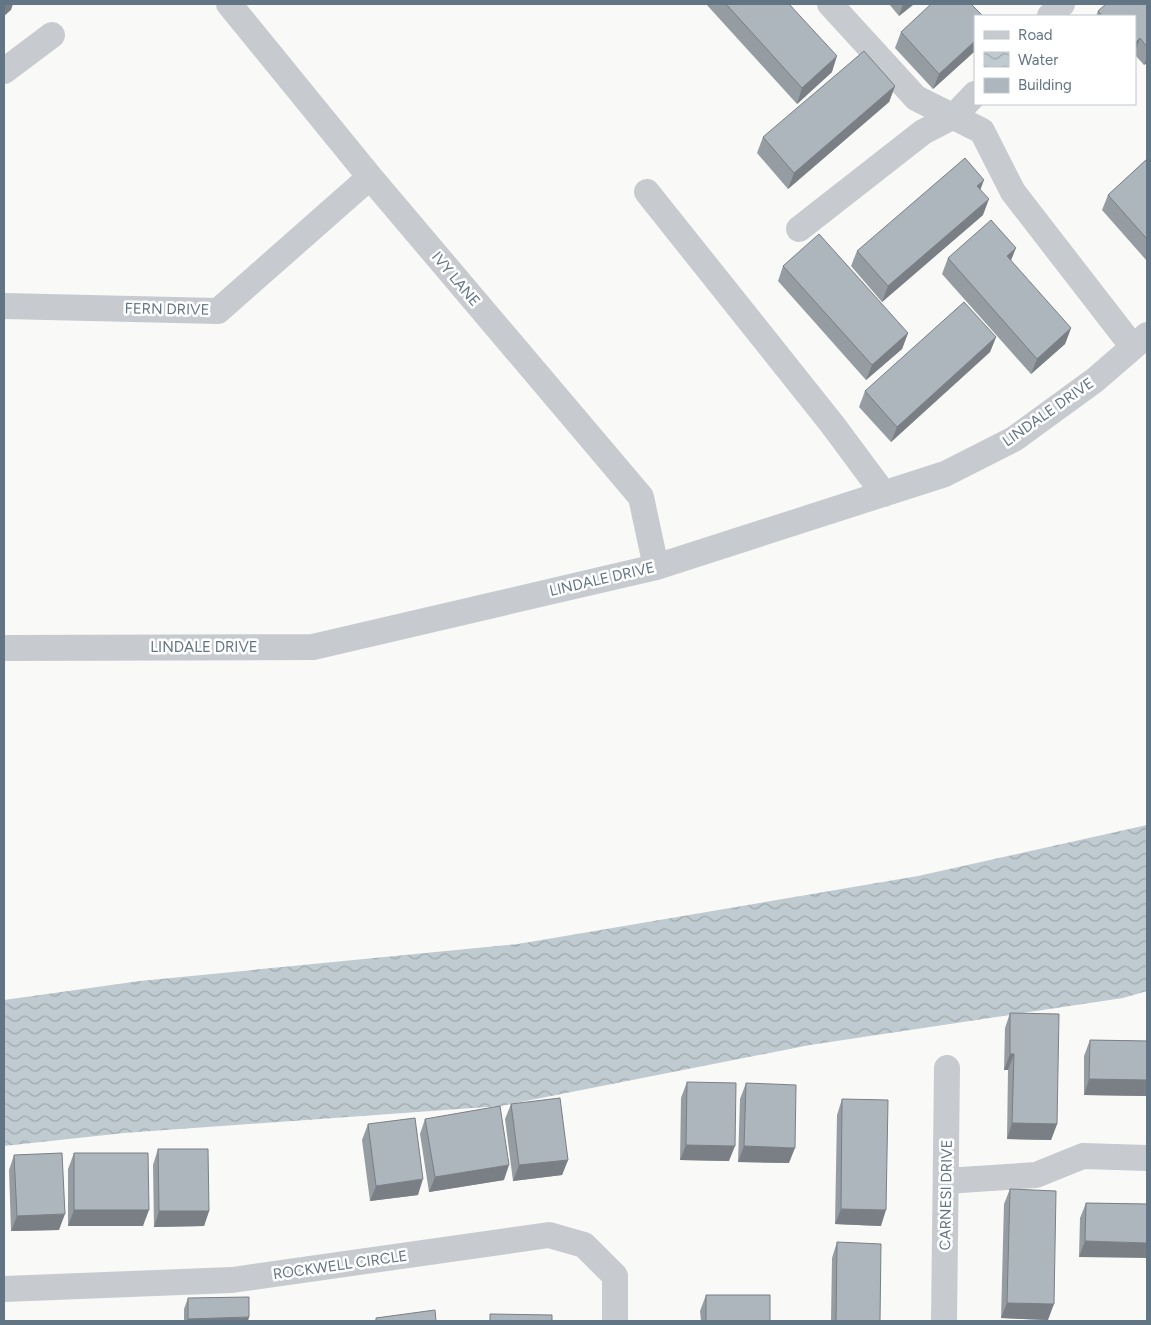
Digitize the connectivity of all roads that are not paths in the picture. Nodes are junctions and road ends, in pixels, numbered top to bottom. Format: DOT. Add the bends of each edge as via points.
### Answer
graph roads {
  1 [pos="229,4"];
  2 [pos="830,4"];
  3 [pos="1062,4"];
  4 [pos="1051,15"];
  5 [pos="52,35"];
  6 [pos="4,70"];
  7 [pos="974,95"];
  8 [pos="954,116"];
  9 [pos="370,177"];
  10 [pos="647,192"];
  11 [pos="799,229"];
  12 [pos="4,306"];
  13 [pos="1140,341"];
  14 [pos="884,494"];
  15 [pos="656,567"];
  16 [pos="4,648"];
  17 [pos="947,1068"];
  18 [pos="1147,1158"];
  19 [pos="946,1181"];
  20 [pos="4,1289"];
  21 [pos="615,1321"];
  22 [pos="944,1321"];
  1 -- 9 [label="street, IVY LANE"];
  2 -- 8 [label="street" via="916,98"];
  3 -- 4 [label="street"];
  5 -- 6 [label="street"];
  7 -- 8 [label="street"];
  8 -- 11 [label="street" via="923,132"];
  8 -- 13 [label="street" via="982,131 1013,192"];
  9 -- 12 [label="street, FERN DRIVE" via="218,311"];
  9 -- 15 [label="street, IVY LANE" via="641,497"];
  10 -- 14 [label="street"];
  13 -- 14 [label="street, LINDALE DRIVE" via="1095,380 1014,439 946,474"];
  14 -- 15 [label="street, LINDALE DRIVE"];
  15 -- 16 [label="street, LINDALE DRIVE" via="313,646"];
  17 -- 19 [label="street, CARNESI DRIVE"];
  18 -- 19 [label="street" via="1083,1156 1036,1174"];
  19 -- 22 [label="street, CARNESI DRIVE"];
  20 -- 21 [label="street, ROCKWELL CIRCLE" via="232,1280 549,1235 584,1245 615,1276"];
}
